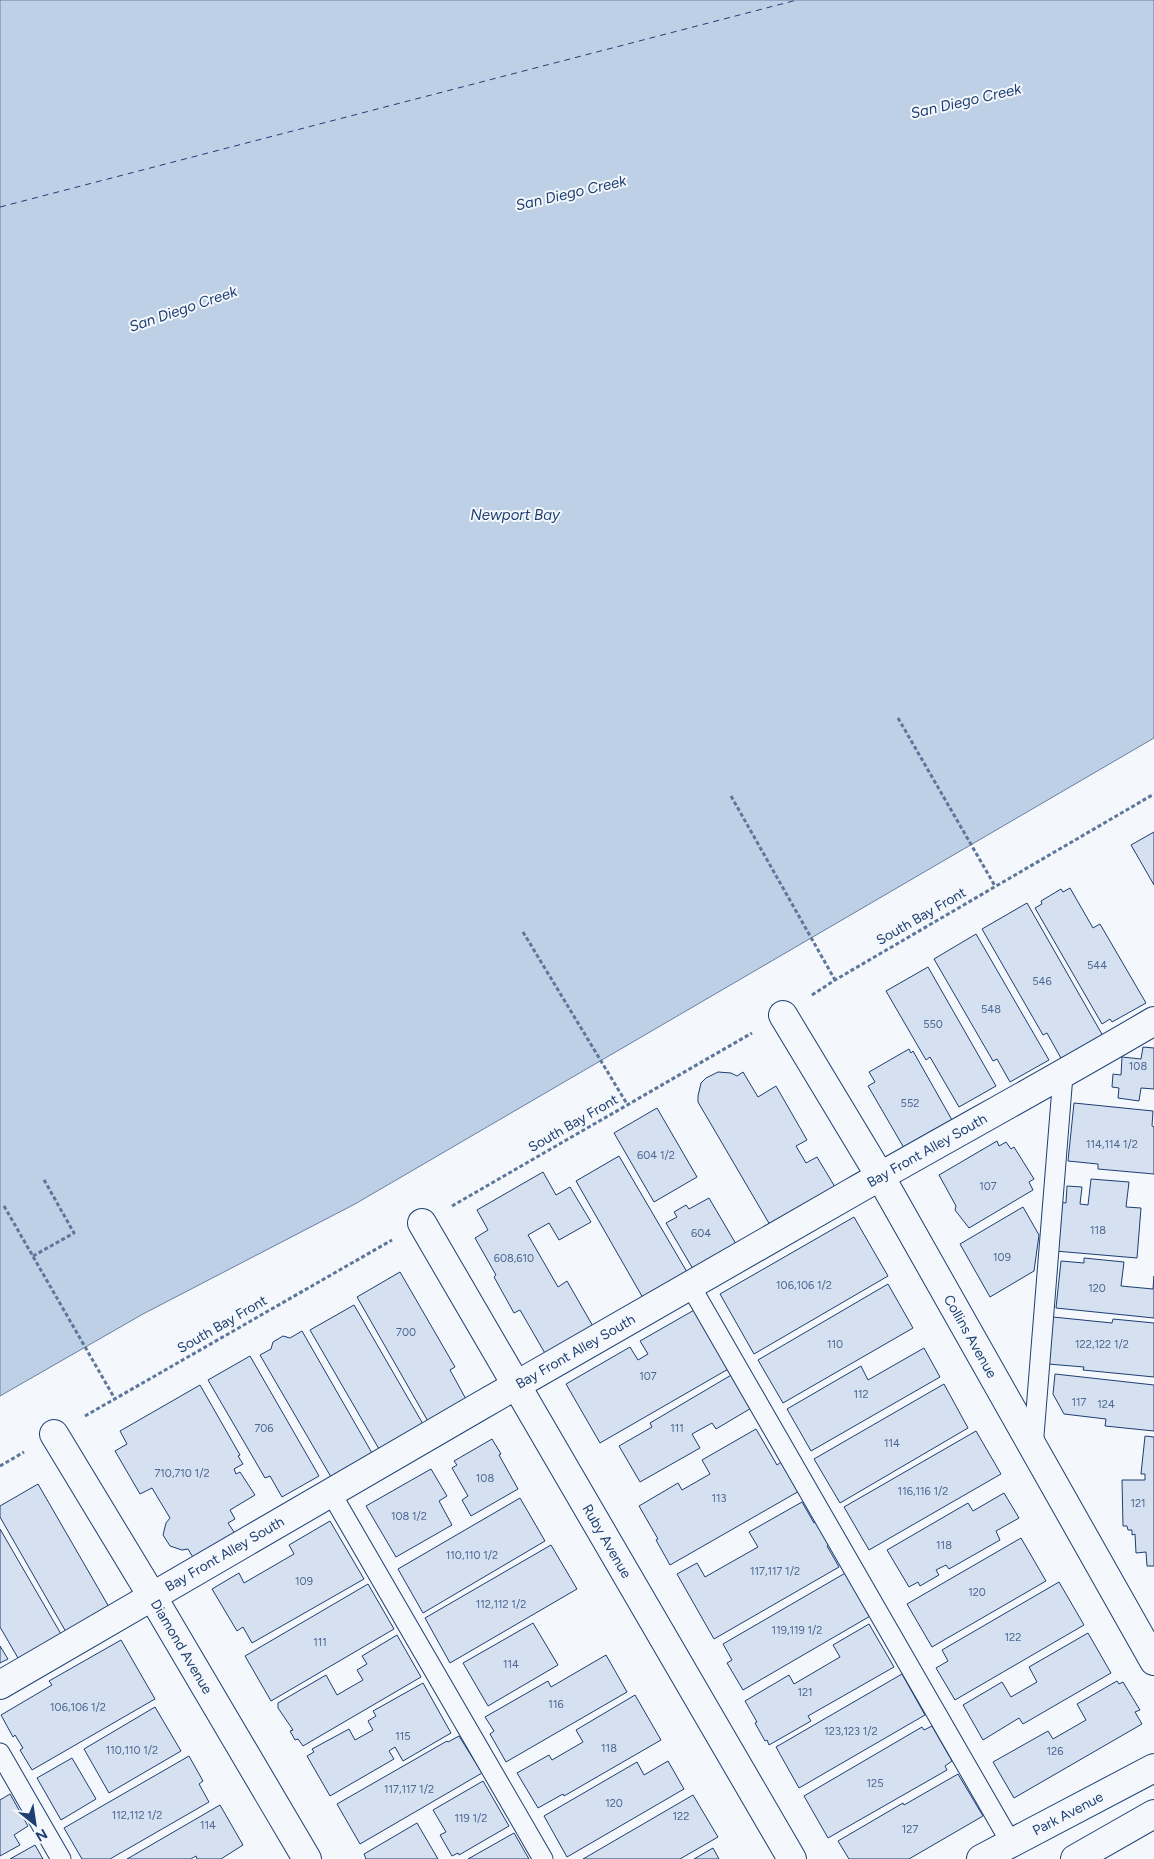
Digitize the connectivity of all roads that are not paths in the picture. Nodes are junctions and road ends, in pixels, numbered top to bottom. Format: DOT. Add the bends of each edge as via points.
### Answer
graph roads {
  1 [pos="783,1015"];
  2 [pos="1154,1021"];
  3 [pos="1063,1075"];
  4 [pos="880,1176"];
  5 [pos="422,1223"];
  6 [pos="690,1285"];
  7 [pos="517,1385"];
  8 [pos="54,1434"];
  9 [pos="1033,1449"];
  10 [pos="331,1493"];
  11 [pos="152,1596"];
  12 [pos="1154,1661"];
  13 [pos="0,1685"];
  14 [pos="0,1753"];
  15 [pos="1154,1768"];
  16 [pos="1154,1814"];
  17 [pos="1011,1843"];
  18 [pos="61,1859"];
  19 [pos="306,1859"];
  20 [pos="543,1859"];
  21 [pos="792,1859"];
  22 [pos="981,1859"];
  23 [pos="1075,1859"];
  1 -- 4 [label="street, Collins Avenue"];
  2 -- 3 [label="street, Bay Front Alley South"];
  3 -- 4 [label="street, Bay Front Alley South"];
  3 -- 9 [label="lane"];
  4 -- 6 [label="street, Bay Front Alley South"];
  4 -- 9 [label="street, Collins Avenue"];
  5 -- 7 [label="street, Ruby Avenue"];
  6 -- 7 [label="street, Bay Front Alley South"];
  6 -- 17 [label="lane"];
  7 -- 10 [label="street, Bay Front Alley South"];
  7 -- 21 [label="street, Ruby Avenue"];
  8 -- 11 [label="street, Diamond Avenue"];
  9 -- 12 [label="street, Collins Avenue"];
  10 -- 11 [label="street, Bay Front Alley South"];
  10 -- 20 [label="lane"];
  11 -- 13 [label="street, Bay Front Alley South"];
  11 -- 19 [label="street, Diamond Avenue"];
  14 -- 18 [label="lane"];
  15 -- 17 [label="street, Park Avenue"];
  16 -- 23 [label="street"];
  17 -- 22 [label="street, Park Avenue"];
}
